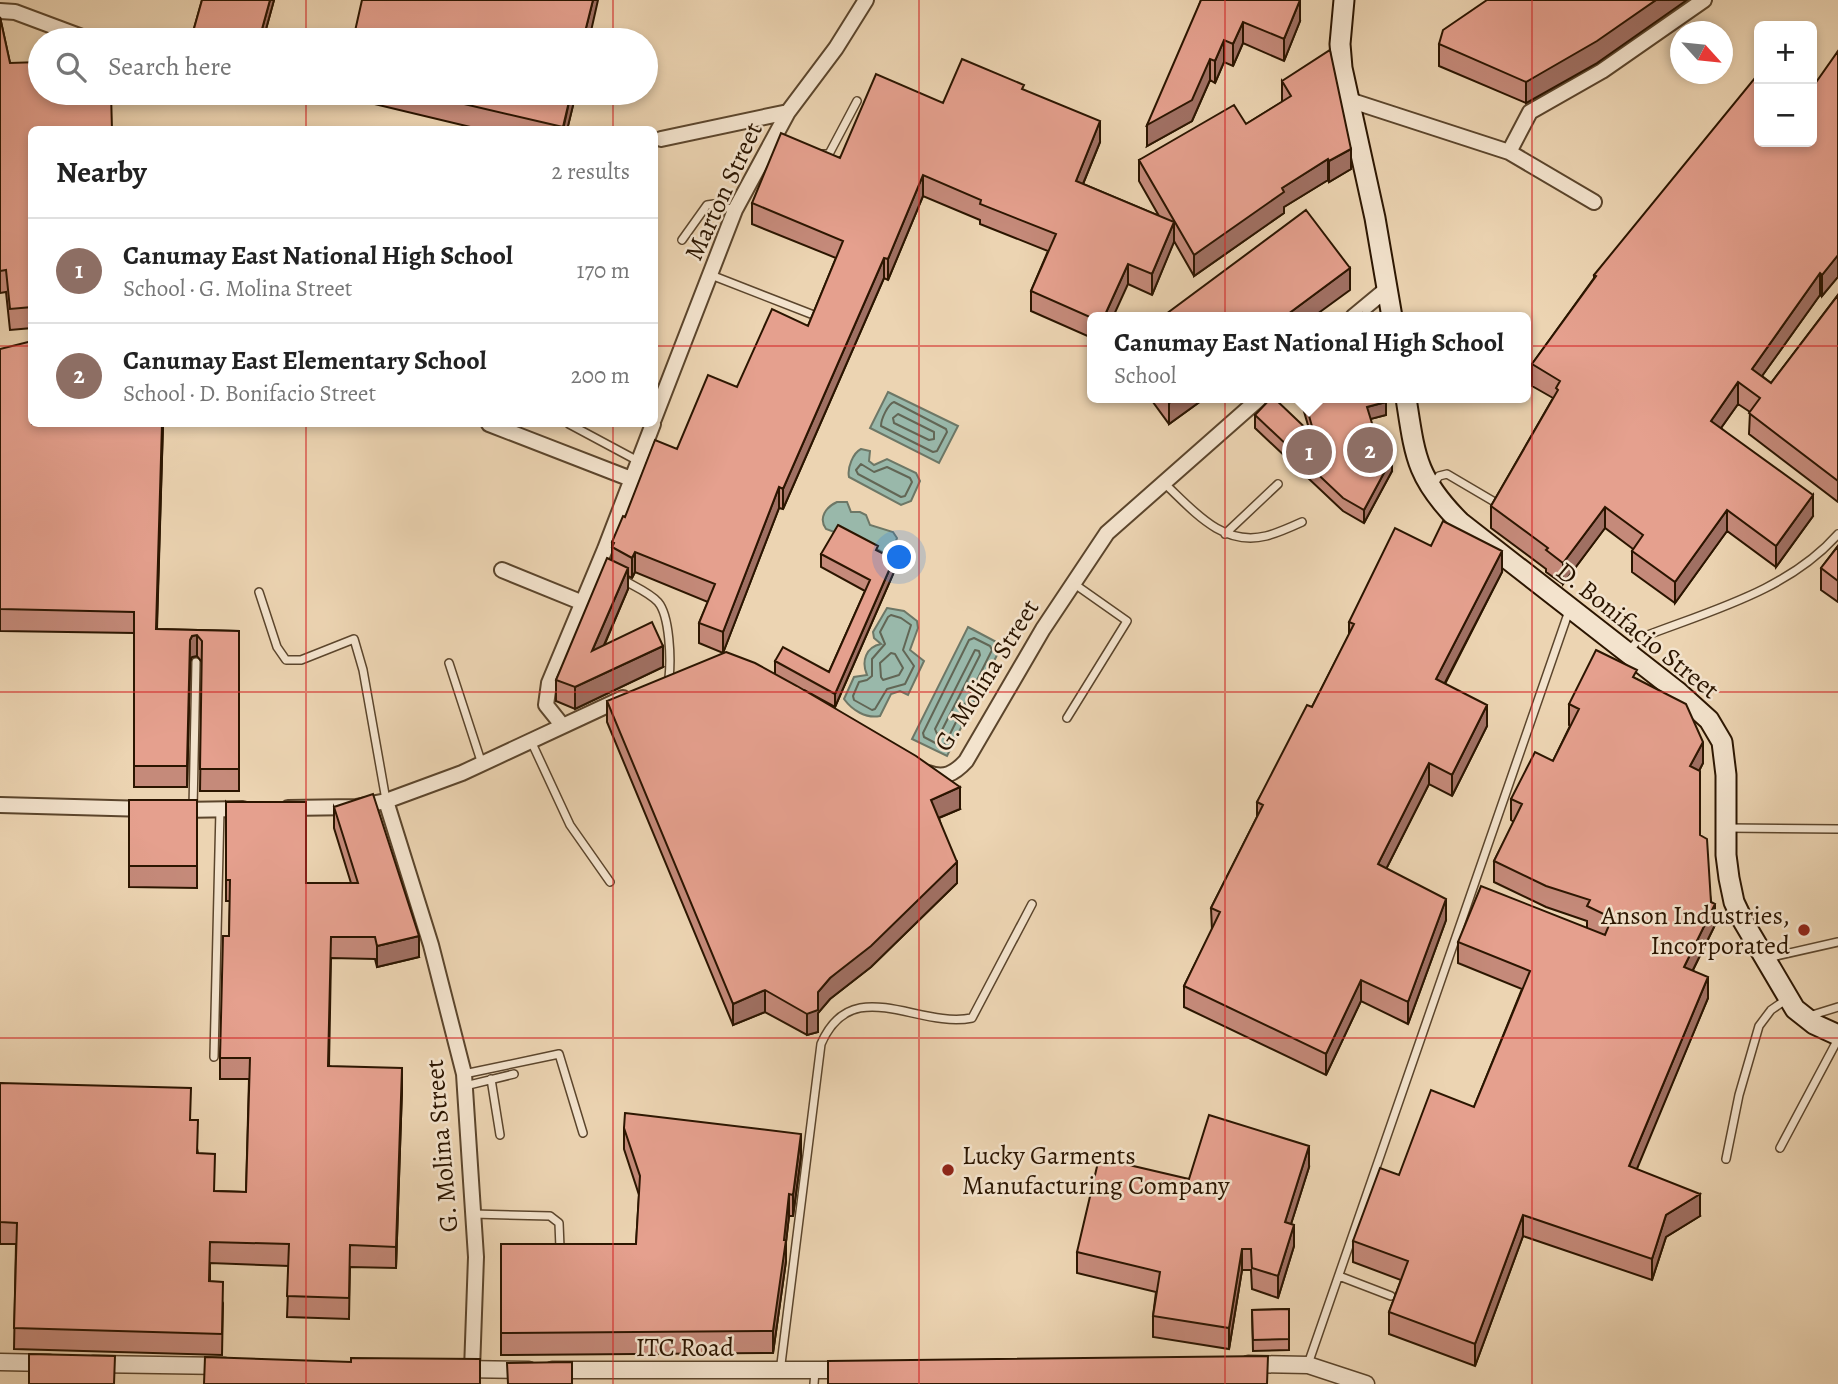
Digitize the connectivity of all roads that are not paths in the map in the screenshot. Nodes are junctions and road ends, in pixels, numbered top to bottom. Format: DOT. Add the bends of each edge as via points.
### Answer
graph roads {
  1 [pos="866,0"];
  2 [pos="1344,0"];
  3 [pos="1704,0"];
  4 [pos="0,11"];
  5 [pos="58,28"];
  6 [pos="1349,100"];
  7 [pos="857,101"];
  8 [pos="788,112"];
  9 [pos="660,139"];
  10 [pos="1509,152"];
  11 [pos="813,155"];
  12 [pos="1594,202"];
  13 [pos="735,210"];
  14 [pos="682,240"];
  15 [pos="710,275"];
  16 [pos="1388,288"];
  17 [pos="1359,312"];
  18 [pos="1391,312"];
  19 [pos="811,314"];
  20 [pos="1254,403"];
  21 [pos="1407,403"];
  22 [pos="658,411"];
  23 [pos="497,427"];
  24 [pos="575,427"];
  25 [pos="652,427"];
  26 [pos="638,461"];
  27 [pos="631,479"];
  28 [pos="1164,483"];
  29 [pos="1278,484"];
  30 [pos="1430,488"];
  31 [pos="1499,504"];
  32 [pos="1302,522"];
  33 [pos="1225,534"];
  34 [pos="1838,534"];
  35 [pos="502,570"];
  36 [pos="616,575"];
  37 [pos="1072,583"];
  38 [pos="258,592"];
  39 [pos="583,603"];
  40 [pos="1570,608"];
  41 [pos="1627,653"];
  42 [pos="196,662"];
  43 [pos="449,663"];
  44 [pos="669,678"];
  45 [pos="633,693"];
  46 [pos="1067,718"];
  47 [pos="562,725"];
  48 [pos="530,741"];
  49 [pos="482,764"];
  50 [pos="921,769"];
  51 [pos="386,801"];
  52 [pos="0,805"];
  53 [pos="220,809"];
  54 [pos="193,810"];
  55 [pos="1726,828"];
  56 [pos="1838,829"];
  57 [pos="610,882"];
  58 [pos="1032,904"];
  59 [pos="1838,942"];
  60 [pos="1764,958"];
  61 [pos="1787,999"];
  62 [pos="1838,1007"];
  63 [pos="1804,1017"];
  64 [pos="1838,1037"];
  65 [pos="214,1057"];
  66 [pos="514,1074"];
  67 [pos="491,1079"];
  68 [pos="464,1080"];
  69 [pos="583,1133"];
  70 [pos="500,1135"];
  71 [pos="1780,1148"];
  72 [pos="1726,1159"];
  73 [pos="473,1214"];
  74 [pos="560,1248"];
  75 [pos="1339,1276"];
  76 [pos="1391,1296"];
  77 [pos="0,1362"];
  78 [pos="1231,1364"];
  79 [pos="1308,1365"];
  80 [pos="242,1366"];
  81 [pos="445,1369"];
  82 [pos="472,1370"];
  83 [pos="870,1370"];
  84 [pos="780,1372"];
  85 [pos="495,1377"];
  86 [pos="815,1378"];
  87 [pos="1366,1384"];
  1 -- 8 [label="street, Marton Street"];
  2 -- 6 [label="main road" via="1340,57"];
  3 -- 10 [label="street" via="1602,71 1530,112"];
  4 -- 5 [label="street"];
  6 -- 10 [label="street"];
  6 -- 16 [label="main road"];
  7 -- 11 [label="lane" via="829,154"];
  8 -- 9 [label="street"];
  8 -- 13 [label="street, Marton Street" via="776,142"];
  10 -- 12 [label="street"];
  13 -- 14 [label="lane" via="707,205"];
  13 -- 15 [label="street, Marton Street"];
  15 -- 19 [label="lane"];
  15 -- 22 [label="street, Marton Street"];
  16 -- 17 [label="street"];
  16 -- 18 [label="main road"];
  20 -- 28 [label="street, G. Molina Street"];
  21 -- 30 [label="main road, D. Bonifacio Street" via="1414,449"];
  23 -- 27 [label="street"];
  24 -- 26 [label="lane"];
  25 -- 26 [label="street, Marton Street"];
  26 -- 27 [label="street, Marton Street"];
  27 -- 39 [label="street, Marton Street" via="602,570"];
  28 -- 33 [label="lane"];
  28 -- 37 [label="street, G. Molina Street" via="1107,533"];
  29 -- 33 [label="lane"];
  30 -- 31 [label="lane" via="1439,476 1447,474"];
  30 -- 40 [label="main road, D. Bonifacio Street" via="1460,522"];
  32 -- 33 [label="lane" via="1265,537"];
  34 -- 41 [label="lane" via="1823,551 1776,583 1640,638"];
  35 -- 39 [label="street"];
  36 -- 44 [label="lane" via="659,603 668,630"];
  37 -- 46 [label="lane" via="1127,621"];
  37 -- 50 [label="street, G. Molina Street" via="1051,607 966,761 946,776"];
  38 -- 51 [label="lane" via="276,647 286,660 301,660 354,639"];
  39 -- 47 [label="street, Marton Street" via="546,696 546,705"];
  40 -- 41 [label="main road, D. Bonifacio Street"];
  40 -- 75 [label="lane"];
  41 -- 55 [label="main road, D. Bonifacio Street" via="1697,709 1716,731 1725,756"];
  42 -- 54 [label="lane"];
  43 -- 49 [label="lane"];
  45 -- 47 [label="street"];
  47 -- 48 [label="street"];
  48 -- 49 [label="street"];
  48 -- 57 [label="lane" via="570,825"];
  49 -- 51 [label="street"];
  51 -- 53 [label="street" via="356,807"];
  51 -- 68 [label="street, G. Molina Street" via="430,945"];
  52 -- 54 [label="street"];
  53 -- 54 [label="street"];
  53 -- 65 [label="lane"];
  55 -- 56 [label="lane"];
  55 -- 60 [label="main road, D. Bonifacio Street" via="1734,902"];
  58 -- 84 [label="lane" via="972,1018 959,1021 873,1006 839,1016 828,1027 821,1044"];
  59 -- 60 [label="lane"];
  60 -- 61 [label="main road, D. Bonifacio Street"];
  61 -- 63 [label="main road, D. Bonifacio Street"];
  61 -- 72 [label="lane" via="1759,1026"];
  62 -- 63 [label="lane"];
  63 -- 64 [label="main road, D. Bonifacio Street"];
  64 -- 71 [label="lane"];
  66 -- 67 [label="lane"];
  67 -- 68 [label="lane"];
  67 -- 70 [label="lane"];
  68 -- 69 [label="lane" via="559,1054"];
  68 -- 73 [label="street, G. Molina Street"];
  73 -- 74 [label="lane" via="550,1216 559,1223"];
  73 -- 82 [label="street, G. Molina Street"];
  75 -- 76 [label="lane"];
  75 -- 79 [label="lane"];
  77 -- 80 [label="street"];
  78 -- 79 [label="street"];
  79 -- 87 [label="street"];
  81 -- 82 [label="street, ITC Road"];
  82 -- 85 [label="street, ITC Road"];
  83 -- 86 [label="street, ITC Road"];
  84 -- 85 [label="street, ITC Road"];
  84 -- 86 [label="street, ITC Road"];
}
